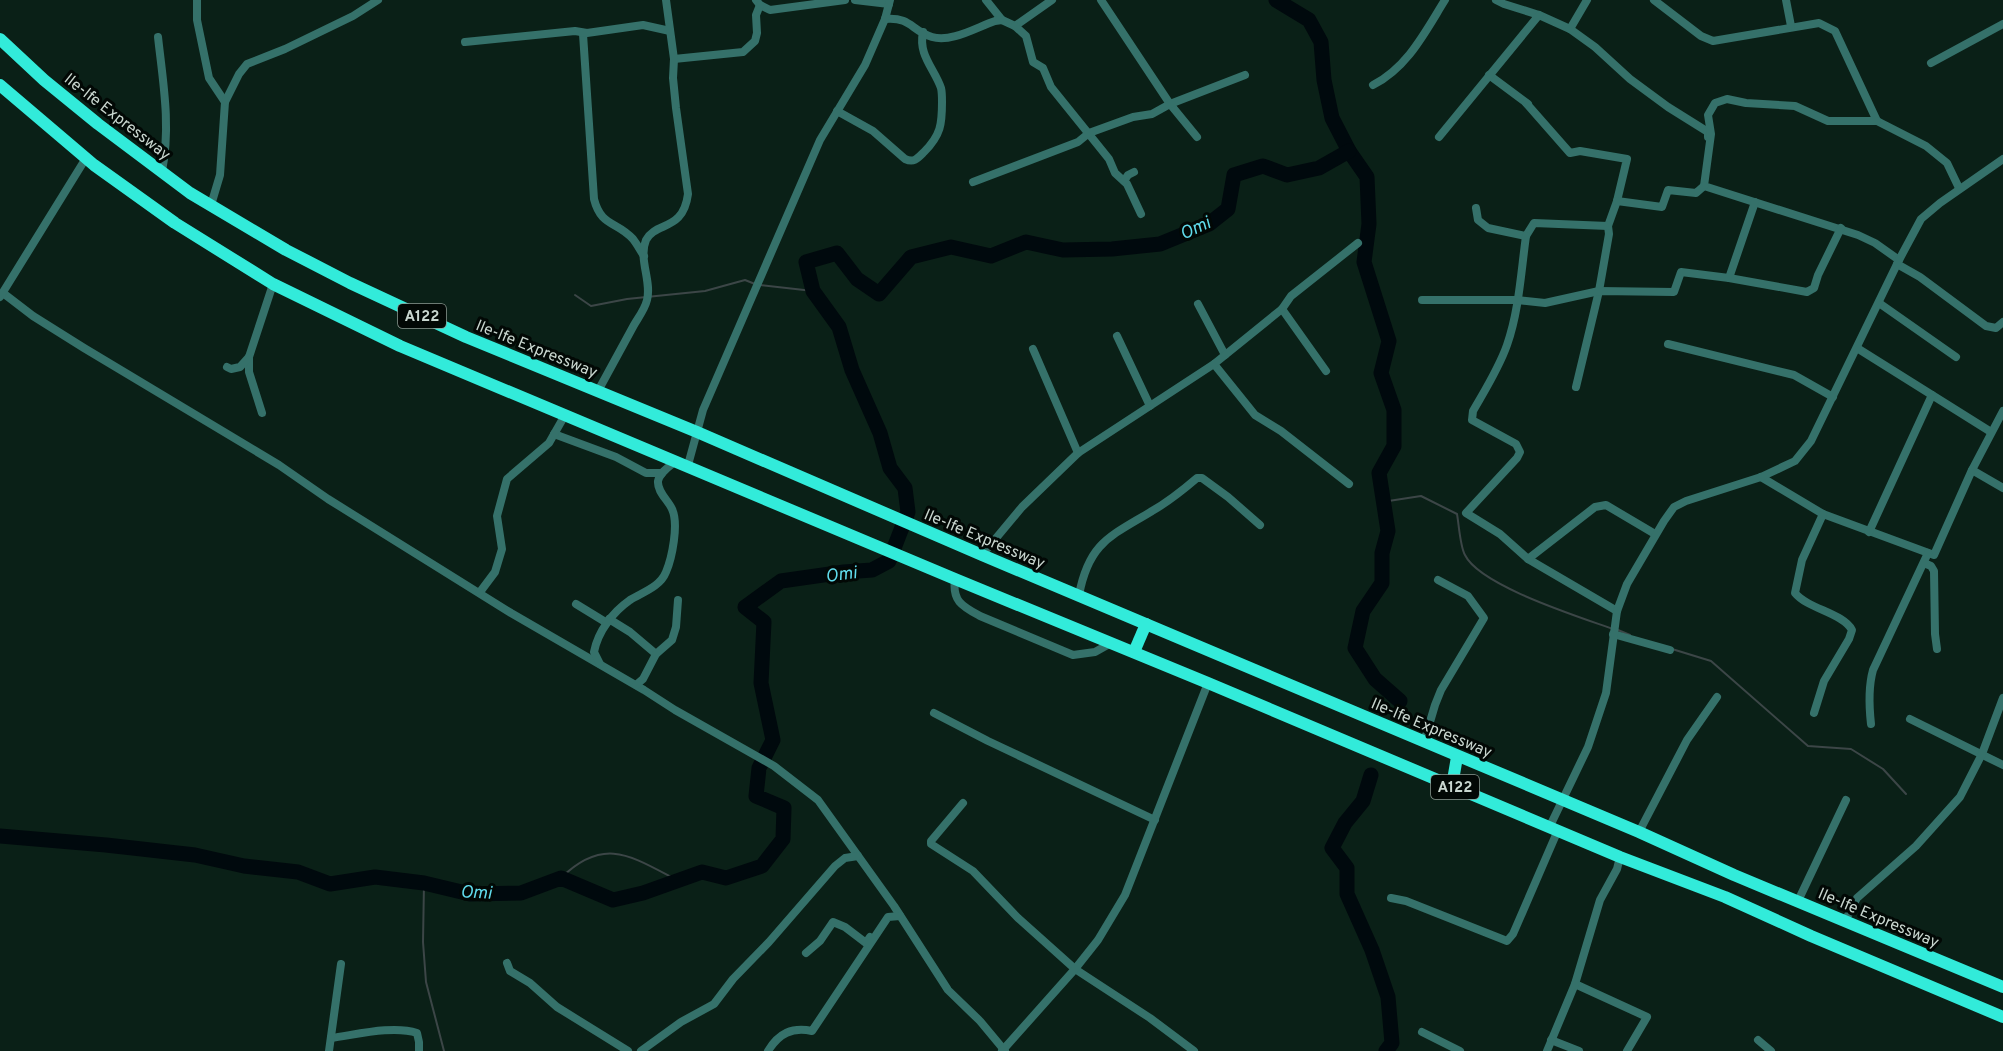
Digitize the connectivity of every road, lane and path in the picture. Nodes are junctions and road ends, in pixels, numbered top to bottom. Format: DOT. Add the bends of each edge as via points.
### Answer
graph roads {
  1 [pos="197,0"];
  2 [pos="378,0"];
  3 [pos="666,0"];
  4 [pos="845,0"];
  5 [pos="855,0"];
  6 [pos="986,0"];
  7 [pos="1052,0"];
  8 [pos="1101,0"];
  9 [pos="1445,0"];
  10 [pos="1496,0"];
  11 [pos="1587,0"];
  12 [pos="1654,0"];
  13 [pos="1786,0"];
  14 [pos="889,2"];
  15 [pos="758,3"];
  16 [pos="1539,15"];
  17 [pos="885,19"];
  18 [pos="1002,20"];
  19 [pos="2003,24"];
  20 [pos="1016,26"];
  21 [pos="1791,26"];
  22 [pos="1570,29"];
  23 [pos="670,31"];
  24 [pos="923,32"];
  25 [pos="583,34"];
  26 [pos="158,37"];
  27 [pos="0,39"];
  28 [pos="465,42"];
  29 [pos="674,59"];
  30 [pos="1931,63"];
  31 [pos="1245,75"];
  32 [pos="1489,75"];
  33 [pos="0,85"];
  34 [pos="1373,86"];
  35 [pos="225,102"];
  36 [pos="1170,104"];
  37 [pos="837,111"];
  38 [pos="1877,121"];
  39 [pos="1089,133"];
  40 [pos="1197,137"];
  41 [pos="1439,137"];
  42 [pos="1709,149"];
  43 [pos="86,158"];
  44 [pos="2003,159"];
  45 [pos="162,171"];
  46 [pos="1134,172"];
  47 [pos="973,182"];
  48 [pos="1125,182"];
  49 [pos="1704,186"];
  50 [pos="1959,188"];
  51 [pos="1617,201"];
  52 [pos="1755,202"];
  53 [pos="211,205"];
  54 [pos="1476,208"];
  55 [pos="1141,214"];
  56 [pos="1608,226"];
  57 [pos="1841,228"];
  58 [pos="1526,236"];
  59 [pos="1358,243"];
  60 [pos="644,256"];
  61 [pos="1898,262"];
  62 [pos="1729,278"];
  63 [pos="273,284"];
  64 [pos="1599,291"];
  65 [pos="2,295"];
  66 [pos="1422,300"];
  67 [pos="1517,300"];
  68 [pos="1880,303"];
  69 [pos="1198,304"];
  70 [pos="1282,309"];
  71 [pos="2003,322"];
  72 [pos="1117,336"];
  73 [pos="1668,344"];
  74 [pos="1857,348"];
  75 [pos="1033,349"];
  76 [pos="1225,355"];
  77 [pos="249,357"];
  78 [pos="1956,357"];
  79 [pos="1214,364"];
  80 [pos="240,366"];
  81 [pos="227,367"];
  82 [pos="1326,371"];
  83 [pos="249,372"];
  84 [pos="1576,387"];
  85 [pos="598,390"];
  86 [pos="1932,395"];
  87 [pos="1833,397"];
  88 [pos="1150,406"];
  89 [pos="2003,411"];
  90 [pos="262,413"];
  91 [pos="565,415"];
  92 [pos="1996,428"];
  93 [pos="697,432"];
  94 [pos="554,434"];
  95 [pos="1078,453"];
  96 [pos="682,463"];
  97 [pos="1972,470"];
  98 [pos="662,473"];
  99 [pos="1761,477"];
  100 [pos="1349,484"];
  101 [pos="2003,488"];
  102 [pos="1823,514"];
  103 [pos="1260,525"];
  104 [pos="1869,532"];
  105 [pos="1655,534"];
  106 [pos="1928,553"];
  107 [pos="982,555"];
  108 [pos="1528,559"];
  109 [pos="1924,563"];
  110 [pos="955,579"];
  111 [pos="1438,580"];
  112 [pos="480,592"];
  113 [pos="1079,595"];
  114 [pos="678,600"];
  115 [pos="576,604"];
  116 [pos="1617,611"];
  117 [pos="608,621"];
  118 [pos="1146,624"];
  119 [pos="1614,631"];
  120 [pos="1111,643"];
  121 [pos="595,646"];
  122 [pos="1937,649"];
  123 [pos="576,650"];
  124 [pos="1670,650"];
  125 [pos="1134,652"];
  126 [pos="656,654"];
  127 [pos="600,664"];
  128 [pos="639,682"];
  129 [pos="1208,682"];
  130 [pos="1717,697"];
  131 [pos="2003,698"];
  132 [pos="934,713"];
  133 [pos="1814,713"];
  134 [pos="1910,719"];
  135 [pos="1871,724"];
  136 [pos="1424,742"];
  137 [pos="1982,754"];
  138 [pos="1457,757"];
  139 [pos="2003,765"];
  140 [pos="1452,786"];
  141 [pos="1562,800"];
  142 [pos="1846,800"];
  143 [pos="963,803"];
  144 [pos="1155,820"];
  145 [pos="1554,828"];
  146 [pos="1639,832"];
  147 [pos="858,856"];
  148 [pos="1620,857"];
  149 [pos="1391,898"];
  150 [pos="1798,901"];
  151 [pos="900,915"];
  152 [pos="1845,921"];
  153 [pos="880,929"];
  154 [pos="806,953"];
  155 [pos="507,963"];
  156 [pos="341,964"];
  157 [pos="1075,969"];
  158 [pos="1575,984"];
  159 [pos="2003,987"];
  160 [pos="2003,1017"];
  161 [pos="1422,1032"];
  162 [pos="331,1038"];
  163 [pos="1551,1040"];
  164 [pos="1758,1040"];
  165 [pos="1004,1050"];
  166 [pos="329,1051"];
  167 [pos="419,1051"];
  168 [pos="628,1051"];
  169 [pos="641,1051"];
  170 [pos="768,1051"];
  171 [pos="1194,1051"];
  172 [pos="1460,1051"];
  173 [pos="1547,1051"];
  174 [pos="1579,1051"];
  175 [pos="1627,1051"];
  176 [pos="1771,1051"];
  1 -- 35 [label="street" via="197,20 209,78"];
  2 -- 35 [label="street" via="353,16 247,64"];
  3 -- 23 [label="street"];
  4 -- 15 [label="street" via="770,10"];
  5 -- 14 [label="street"];
  6 -- 18 [label="street"];
  7 -- 20 [label="street"];
  8 -- 36 [label="street"];
  9 -- 34 [label="street" via="1408,59"];
  10 -- 16 [label="street"];
  11 -- 22 [label="street"];
  12 -- 21 [label="street" via="1713,41"];
  13 -- 21 [label="street"];
  14 -- 17 [label="street"];
  15 -- 29 [label="street" via="755,41 743,52"];
  16 -- 22 [label="street"];
  16 -- 32 [label="street"];
  17 -- 24 [label="street" via="906,20"];
  17 -- 37 [label="street" via="865,64"];
  18 -- 20 [label="street"];
  18 -- 24 [label="street" via="947,38"];
  19 -- 30 [label="street"];
  20 -- 39 [label="street" via="1026,36 1033,62 1042,68 1051,87"];
  21 -- 38 [label="street" via="1819,23 1835,31"];
  22 -- 42 [label="street" via="1630,79 1708,132"];
  23 -- 25 [label="street" via="644,26"];
  23 -- 29 [label="street"];
  24 -- 37 [label="street" via="922,52 942,90 942,125 931,145 916,160 904,159 873,131"];
  25 -- 28 [label="street" via="575,31"];
  25 -- 60 [label="street" via="597,212 634,240"];
  26 -- 45 [label="street" via="167,112"];
  27 -- 45 [label="highway, Ile-Ife Expressway / A122" via="98,124"];
  29 -- 60 [label="street" via="688,194 686,206 676,220 646,240"];
  31 -- 36 [label="street"];
  32 -- 41 [label="street"];
  32 -- 51 [label="street" via="1527,104 1570,153 1580,151 1627,159"];
  33 -- 43 [label="highway, A122"];
  35 -- 53 [label="street" via="220,175"];
  36 -- 39 [label="street" via="1152,114"];
  36 -- 40 [label="street"];
  37 -- 93 [label="street" via="820,140 703,410"];
  38 -- 42 [label="street" via="1828,121 1795,106 1726,99 1715,103 1708,115"];
  38 -- 50 [label="street" via="1926,146 1947,163"];
  39 -- 47 [label="street" via="1078,142"];
  39 -- 48 [label="street" via="1109,159 1114,173"];
  42 -- 49 [label="street"];
  43 -- 63 [label="highway, A122" via="126,190"];
  43 -- 65 [label="street"];
  44 -- 50 [label="street"];
  45 -- 53 [label="highway, Ile-Ife Expressway / A122"];
  46 -- 48 [label="street"];
  48 -- 55 [label="street"];
  49 -- 51 [label="street" via="1696,194 1668,190 1662,207"];
  49 -- 52 [label="street"];
  50 -- 61 [label="street" via="1921,219"];
  51 -- 56 [label="street"];
  52 -- 57 [label="street"];
  52 -- 62 [label="street"];
  53 -- 85 [label="highway, Ile-Ife Expressway / A122" via="350,283 466,337"];
  54 -- 58 [label="street" via="1478,220 1488,228"];
  56 -- 58 [label="street" via="1534,223"];
  56 -- 64 [label="street"];
  57 -- 61 [label="street" via="1875,243"];
  57 -- 62 [label="street" via="1814,288 1807,292"];
  58 -- 67 [label="street"];
  59 -- 70 [label="street" via="1291,296"];
  60 -- 85 [label="street" via="647,301"];
  61 -- 68 [label="street"];
  61 -- 71 [label="street" via="1986,326 1995,328"];
  62 -- 64 [label="street" via="1681,272 1674,292"];
  63 -- 77 [label="street"];
  63 -- 91 [label="highway, A122" via="400,346"];
  64 -- 67 [label="street" via="1545,303"];
  64 -- 84 [label="street"];
  65 -- 112 [label="street"];
  66 -- 67 [label="street"];
  67 -- 108 [label="street" via="1508,344 1472,420 1516,444 1520,452 1466,513 1500,534"];
  68 -- 74 [label="street"];
  68 -- 78 [label="street"];
  69 -- 76 [label="street"];
  70 -- 76 [label="street"];
  70 -- 82 [label="street"];
  72 -- 88 [label="street"];
  73 -- 87 [label="street" via="1794,375"];
  74 -- 86 [label="street"];
  74 -- 87 [label="street"];
  75 -- 95 [label="street"];
  76 -- 79 [label="street"];
  77 -- 80 [label="street"];
  77 -- 83 [label="street"];
  79 -- 88 [label="street"];
  79 -- 100 [label="street" via="1255,415"];
  80 -- 81 [label="street"];
  80 -- 83 [label="street"];
  83 -- 90 [label="street"];
  85 -- 93 [label="highway, Ile-Ife Expressway / A122"];
  86 -- 92 [label="street"];
  86 -- 104 [label="street"];
  87 -- 99 [label="street" via="1811,441 1795,461"];
  88 -- 95 [label="street"];
  89 -- 92 [label="street"];
  91 -- 94 [label="street"];
  91 -- 96 [label="highway, A122"];
  92 -- 97 [label="street"];
  93 -- 96 [label="street"];
  93 -- 107 [label="highway, Ile-Ife Expressway / A122"];
  94 -- 98 [label="street" via="602,451 646,473"];
  94 -- 112 [label="street" via="549,443 507,478 497,516 502,549 495,572"];
  95 -- 107 [label="street" via="1022,507"];
  96 -- 98 [label="street"];
  96 -- 110 [label="highway, A122"];
  97 -- 101 [label="street"];
  97 -- 106 [label="street" via="1935,555"];
  98 -- 117 [label="street" via="660,490 673,510 676,529 667,571 656,585"];
  99 -- 102 [label="street"];
  99 -- 105 [label="street" via="1674,507"];
  102 -- 104 [label="street"];
  102 -- 133 [label="street" via="1802,560 1794,593 1848,623 1852,630 1824,681"];
  103 -- 113 [label="street" via="1228,497 1197,478 1166,503 1112,534 1086,568"];
  104 -- 106 [label="street"];
  105 -- 108 [label="street" via="1606,505 1595,507"];
  105 -- 116 [label="street"];
  106 -- 109 [label="street"];
  107 -- 113 [label="highway, Ile-Ife Expressway / A122"];
  108 -- 116 [label="street"];
  109 -- 122 [label="street" via="1934,571"];
  109 -- 135 [label="street" via="1870,681"];
  110 -- 120 [label="highway, A122"];
  110 -- 120 [label="street" via="956,598 966,608 1073,655 1095,652"];
  111 -- 136 [label="street" via="1468,596 1484,618 1441,690"];
  112 -- 123 [label="street"];
  113 -- 118 [label="highway, Ile-Ife Expressway / A122"];
  114 -- 126 [label="street" via="672,639"];
  115 -- 117 [label="street"];
  116 -- 119 [label="street"];
  117 -- 121 [label="street"];
  117 -- 126 [label="street" via="630,632"];
  118 -- 125 [label="highway"];
  118 -- 136 [label="highway, Ile-Ife Expressway / A122"];
  119 -- 124 [label="street"];
  119 -- 141 [label="street" via="1606,693 1588,747"];
  120 -- 125 [label="highway, A122"];
  121 -- 123 [label="street"];
  121 -- 127 [label="street"];
  123 -- 127 [label="street"];
  125 -- 129 [label="highway, A122"];
  126 -- 128 [label="street"];
  127 -- 128 [label="street"];
  128 -- 147 [label="street" via="644,690 675,710 774,765 818,800"];
  129 -- 140 [label="highway, A122"];
  129 -- 144 [label="street"];
  130 -- 146 [label="street" via="1688,740"];
  131 -- 137 [label="street"];
  132 -- 144 [label="street"];
  134 -- 137 [label="street"];
  136 -- 138 [label="highway, Ile-Ife Expressway / A122"];
  137 -- 139 [label="street"];
  137 -- 152 [label="street" via="1960,797 1916,846 1857,898"];
  138 -- 140 [label="highway"];
  138 -- 141 [label="highway, Ile-Ife Expressway / A122"];
  140 -- 145 [label="highway, A122"];
  141 -- 145 [label="street"];
  141 -- 146 [label="highway, Ile-Ife Expressway / A122"];
  142 -- 150 [label="street"];
  143 -- 157 [label="street" via="932,844 973,871"];
  144 -- 157 [label="street" via="1125,895"];
  145 -- 148 [label="highway, A122"];
  145 -- 149 [label="street" via="1507,941"];
  146 -- 150 [label="highway, Ile-Ife Expressway / A122"];
  147 -- 151 [label="street"];
  147 -- 169 [label="street" via="845,858 835,866 714,1005 681,1022"];
  148 -- 158 [label="street" via="1600,900"];
  148 -- 160 [label="highway, A122" via="1725,897"];
  150 -- 152 [label="highway, Ile-Ife Expressway / A122"];
  151 -- 153 [label="street" via="888,917"];
  151 -- 165 [label="street" via="948,990"];
  152 -- 159 [label="highway, Ile-Ife Expressway / A122"];
  153 -- 154 [label="street" via="878,924 866,943 833,922"];
  153 -- 170 [label="street" via="812,1031 790,1030 776,1039"];
  155 -- 168 [label="street" via="510,971 557,1007"];
  156 -- 162 [label="street"];
  157 -- 165 [label="street"];
  157 -- 171 [label="street"];
  158 -- 163 [label="street"];
  158 -- 175 [label="street" via="1647,1017"];
  161 -- 172 [label="street"];
  162 -- 166 [label="street"];
  162 -- 167 [label="street" via="410,1030 417,1033"];
  163 -- 173 [label="street"];
  163 -- 174 [label="street"];
  164 -- 176 [label="street"];
}
